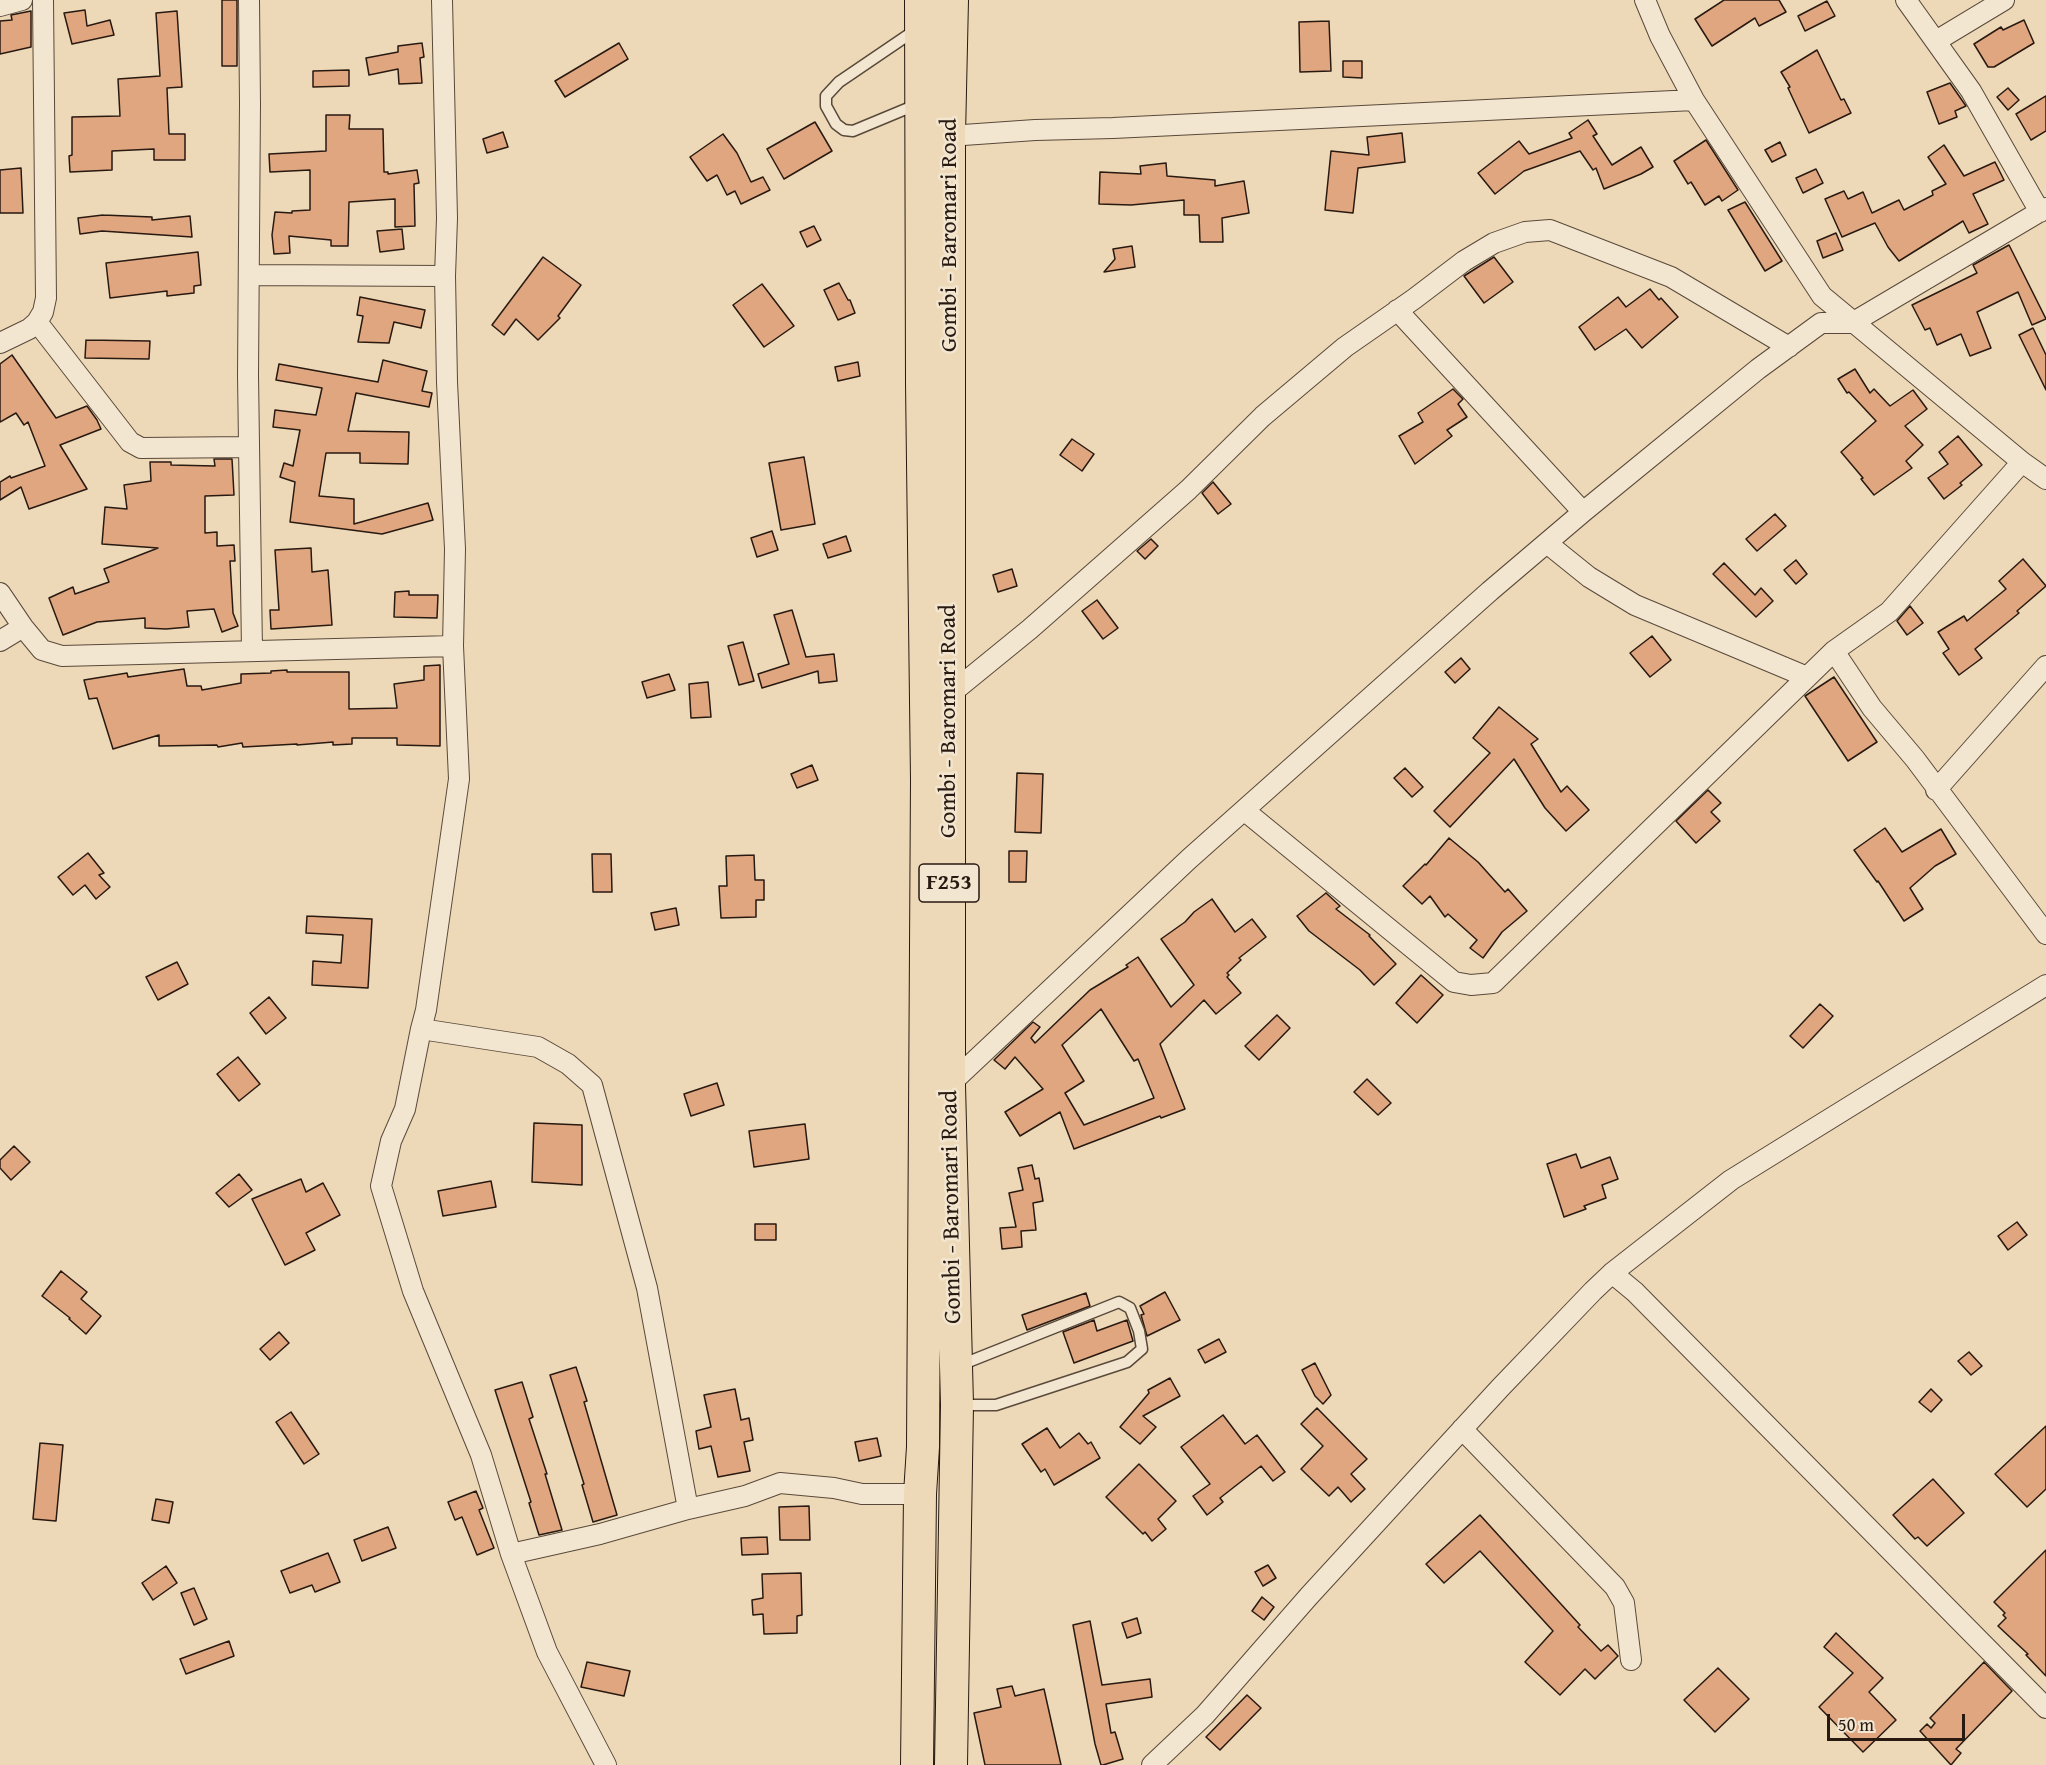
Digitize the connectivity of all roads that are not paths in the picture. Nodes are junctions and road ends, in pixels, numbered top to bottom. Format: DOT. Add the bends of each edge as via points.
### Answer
graph roads {
  1 [pos="22,0"];
  2 [pos="44,0"];
  3 [pos="249,0"];
  4 [pos="442,0"];
  5 [pos="952,0"];
  6 [pos="1645,0"];
  7 [pos="1906,0"];
  8 [pos="2004,0"];
  9 [pos="0,6"];
  10 [pos="921,13"];
  11 [pos="1936,41"];
  12 [pos="1694,100"];
  13 [pos="921,102"];
  14 [pos="948,136"];
  15 [pos="2043,210"];
  16 [pos="249,275"];
  17 [pos="445,276"];
  18 [pos="1397,310"];
  19 [pos="37,322"];
  20 [pos="1852,323"];
  21 [pos="0,343"];
  22 [pos="1789,347"];
  23 [pos="249,447"];
  24 [pos="2022,462"];
  25 [pos="2046,479"];
  26 [pos="1583,512"];
  27 [pos="1548,543"];
  28 [pos="0,593"];
  29 [pos="23,627"];
  30 [pos="0,641"];
  31 [pos="453,646"];
  32 [pos="252,651"];
  33 [pos="1834,651"];
  34 [pos="2046,666"];
  35 [pos="1807,677"];
  36 [pos="949,695"];
  37 [pos="938,780"];
  38 [pos="1936,790"];
  39 [pos="1245,811"];
  40 [pos="2046,934"];
  41 [pos="2046,985"];
  42 [pos="421,1029"];
  43 [pos="949,1085"];
  44 [pos="1612,1273"];
  45 [pos="955,1367"];
  46 [pos="957,1405"];
  47 [pos="1462,1429"];
  48 [pos="920,1494"];
  49 [pos="688,1509"];
  50 [pos="511,1554"];
  51 [pos="1631,1660"];
  52 [pos="2046,1708"];
  53 [pos="606,1765"];
  54 [pos="917,1765"];
  55 [pos="951,1765"];
  56 [pos="1152,1765"];
  1 -- 9 [label="street"];
  2 -- 19 [label="street" via="46,297"];
  3 -- 16 [label="street"];
  4 -- 17 [label="street"];
  5 -- 14 [label="main road, Gombi - Baromari Road / F253"];
  6 -- 12 [label="street" via="1659,36"];
  7 -- 11 [label="street"];
  8 -- 11 [label="street"];
  10 -- 13 [label="main road, Gombi - Baromari Road / F253"];
  10 -- 13 [label="lane" via="839,82 826,96 826,106 836,124 854,131"];
  11 -- 15 [label="street"];
  12 -- 14 [label="street"];
  12 -- 20 [label="street" via="1822,296"];
  13 -- 37 [label="main road, Gombi - Baromari Road / F253" via="922,383"];
  14 -- 36 [label="main road, Gombi - Baromari Road / F253"];
  15 -- 20 [label="street"];
  16 -- 17 [label="street"];
  16 -- 23 [label="street"];
  17 -- 31 [label="street" via="454,549"];
  18 -- 22 [label="street" via="1494,243 1525,232 1550,230 1671,277"];
  18 -- 26 [label="street"];
  18 -- 36 [label="street" via="1345,347 1263,416 1188,490"];
  19 -- 21 [label="street"];
  19 -- 23 [label="street" via="130,442 141,448"];
  20 -- 22 [label="street" via="1821,323"];
  20 -- 24 [label="street"];
  22 -- 26 [label="street"];
  23 -- 32 [label="street"];
  24 -- 25 [label="street"];
  24 -- 33 [label="street" via="1889,612"];
  26 -- 27 [label="street"];
  27 -- 35 [label="street" via="1589,576 1635,605"];
  27 -- 39 [label="street"];
  28 -- 29 [label="street"];
  29 -- 30 [label="street"];
  29 -- 32 [label="street" via="42,650 62,656"];
  31 -- 32 [label="street"];
  31 -- 42 [label="street" via="459,779"];
  33 -- 35 [label="street"];
  33 -- 38 [label="street" via="1872,708"];
  34 -- 38 [label="street"];
  35 -- 39 [label="street" via="1493,983 1454,982"];
  36 -- 37 [label="main road, Gombi - Baromari Road / F253"];
  37 -- 43 [label="main road, Gombi - Baromari Road / F253"];
  37 -- 48 [label="main road, Gombi - Baromari Road / F253"];
  38 -- 40 [label="street"];
  39 -- 43 [label="street"];
  41 -- 44 [label="street" via="1731,1180"];
  42 -- 49 [label="street" via="538,1047 568,1064 592,1085 647,1288"];
  42 -- 50 [label="street" via="405,1109 391,1141 381,1186 413,1291 481,1455"];
  43 -- 45 [label="main road, Gombi - Baromari Road / F253"];
  44 -- 47 [label="street"];
  44 -- 52 [label="street"];
  45 -- 46 [label="main road, Gombi - Baromari Road / F253"];
  45 -- 46 [label="lane" via="1119,1302 1130,1308 1142,1349 1127,1362 996,1405"];
  46 -- 55 [label="main road, Gombi - Baromari Road / F253"];
  47 -- 51 [label="street" via="1615,1587 1624,1604"];
  47 -- 56 [label="street" via="1205,1715"];
  48 -- 49 [label="street" via="862,1494 780,1483"];
  48 -- 54 [label="main road, Gombi - Baromari Road / F253"];
  49 -- 50 [label="street"];
  50 -- 53 [label="street" via="547,1652"];
}
